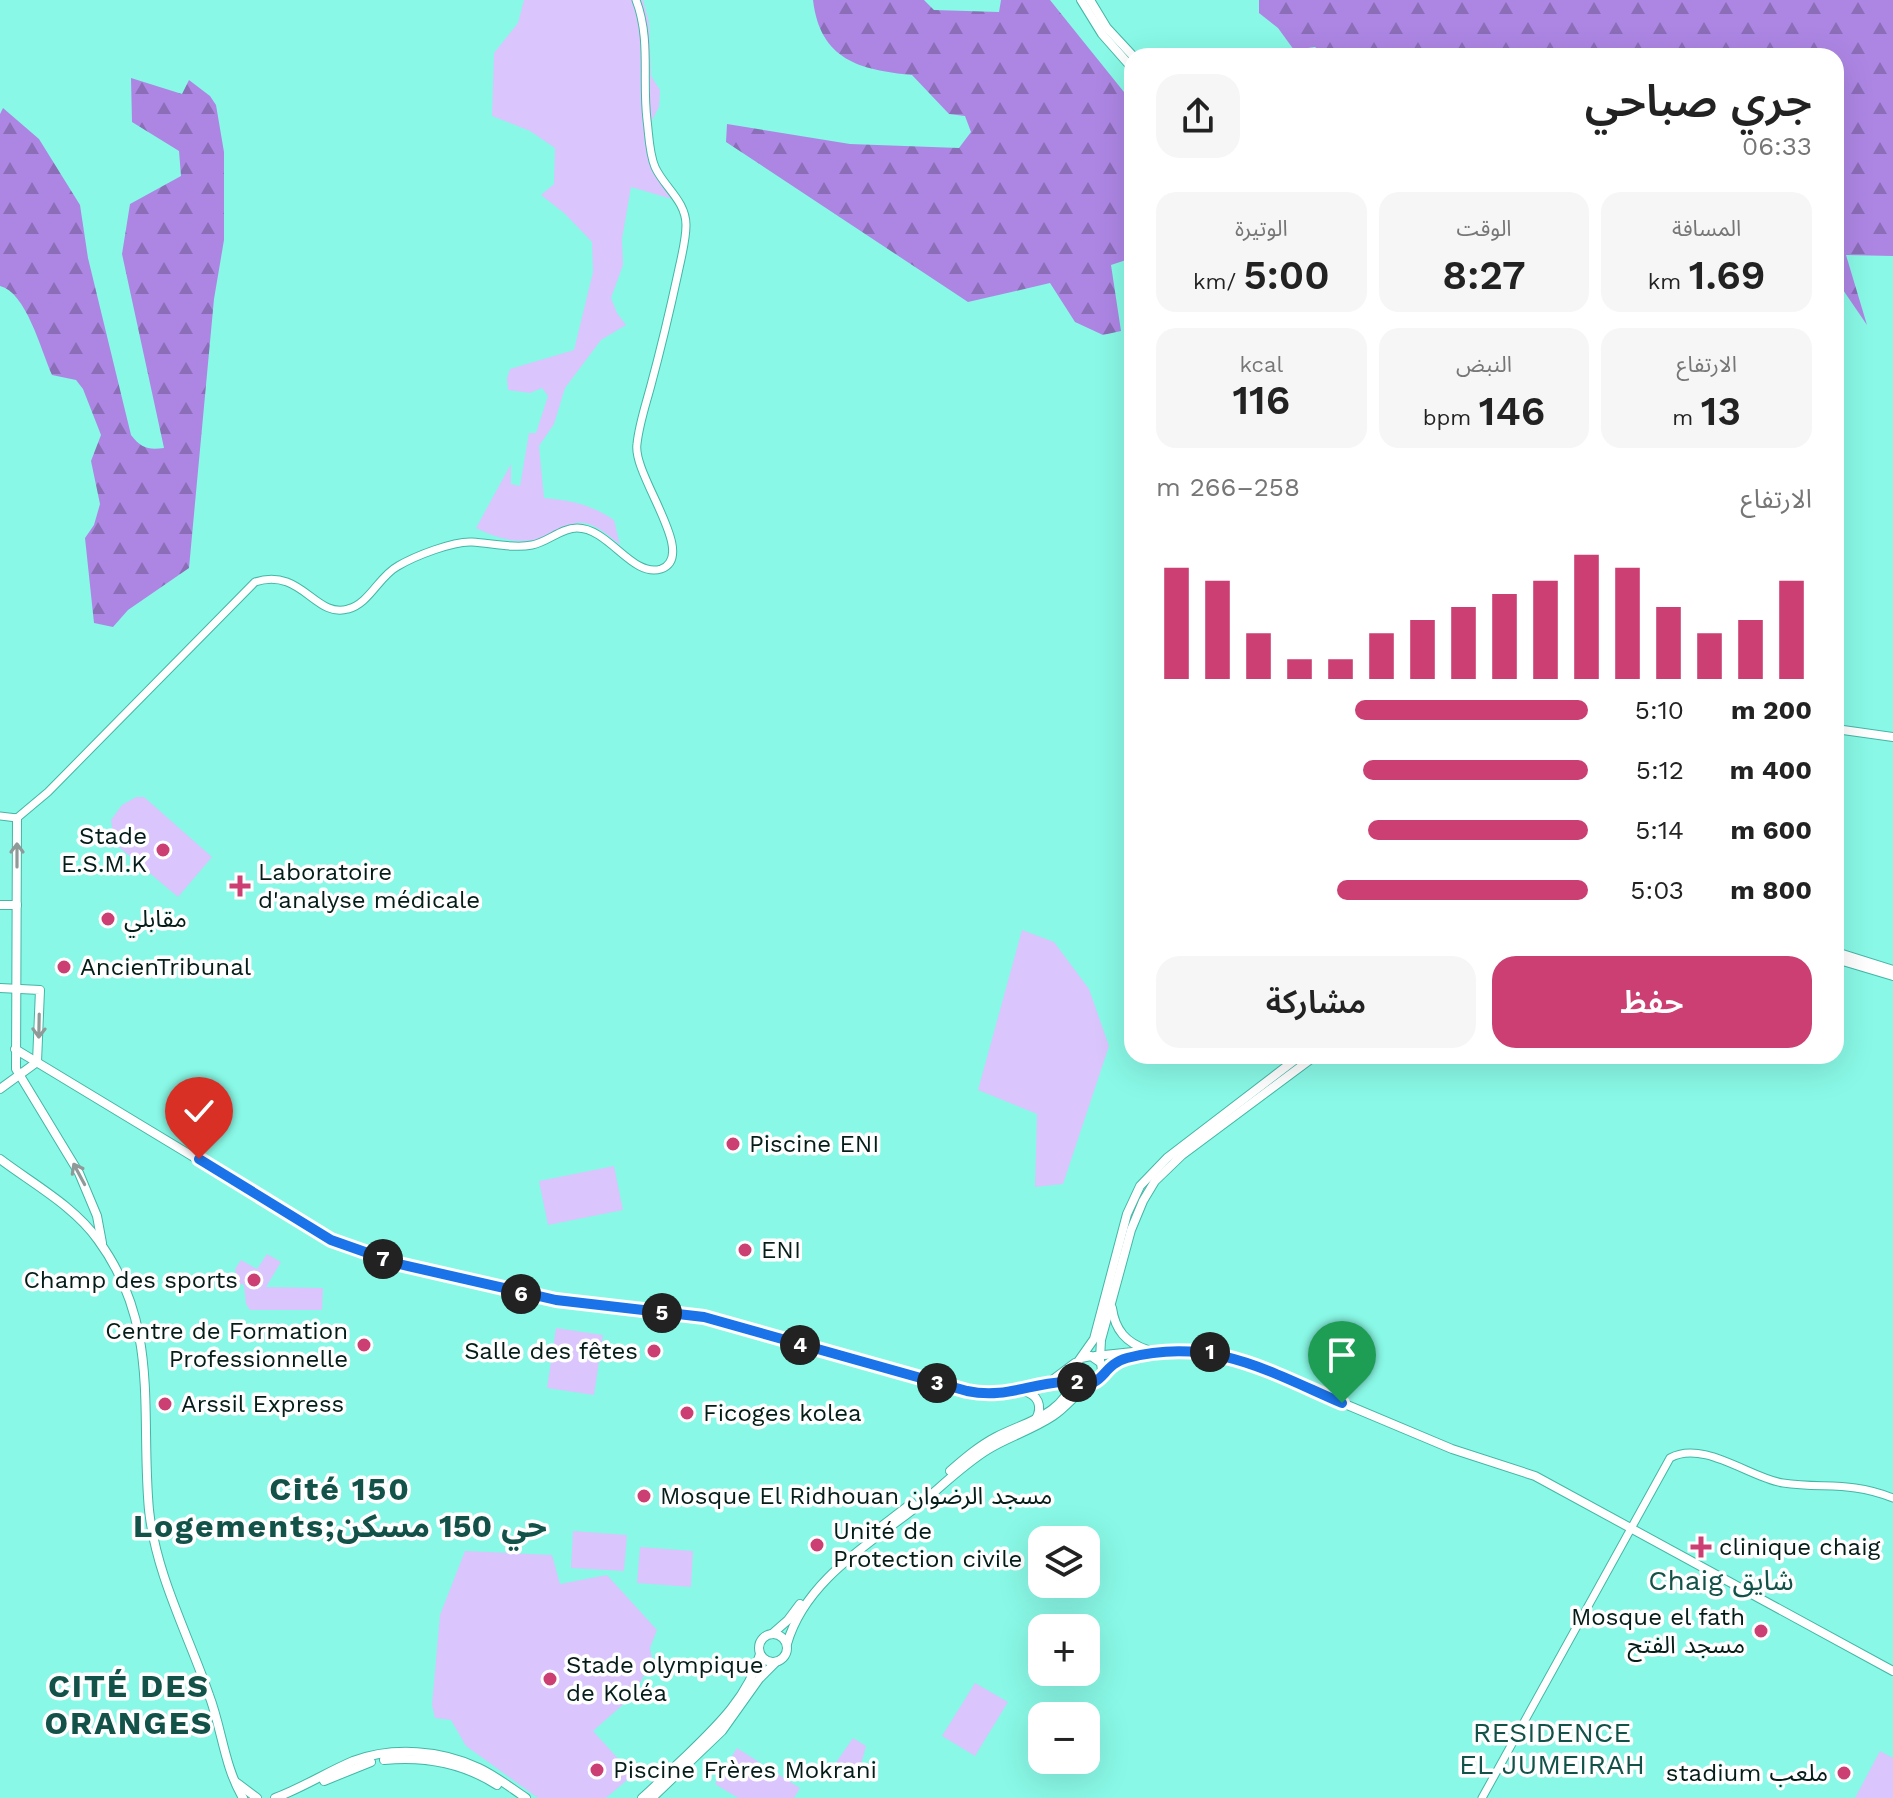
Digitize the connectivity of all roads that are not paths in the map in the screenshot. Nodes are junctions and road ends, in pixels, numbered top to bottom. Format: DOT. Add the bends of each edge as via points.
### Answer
graph roads {
  1 [pos="636,0"];
  2 [pos="1081,0"];
  3 [pos="1090,0"];
  4 [pos="1126,48"];
  5 [pos="1124,59"];
  6 [pos="1844,730"];
  7 [pos="1893,737"];
  8 [pos="0,816"];
  9 [pos="17,818"];
  10 [pos="0,905"];
  11 [pos="17,905"];
  12 [pos="1844,955"];
  13 [pos="1844,961"];
  14 [pos="1893,970"];
  15 [pos="1893,976"];
  16 [pos="0,985"];
  17 [pos="14,986"];
  18 [pos="15,1049"];
  19 [pos="37,1062"];
  20 [pos="1289,1064"];
  21 [pos="1304,1064"];
  22 [pos="18,1075"];
  23 [pos="0,1089"];
  24 [pos="0,1159"];
  25 [pos="103,1247"];
  26 [pos="1111,1305"];
  27 [pos="1148,1350"];
  28 [pos="1097,1358"];
  29 [pos="1078,1360"];
  30 [pos="1102,1373"];
  31 [pos="1074,1378"];
  32 [pos="1089,1383"];
  33 [pos="1045,1384"];
  34 [pos="1022,1391"];
  35 [pos="1035,1420"];
  36 [pos="1476,1456"];
  37 [pos="1893,1498"];
  38 [pos="1632,1529"];
  39 [pos="772,1634"];
  40 [pos="787,1644"];
  41 [pos="760,1654"];
  42 [pos="776,1662"];
  43 [pos="1893,1671"];
  44 [pos="233,1780"];
  45 [pos="243,1798"];
  46 [pos="257,1798"];
  47 [pos="275,1798"];
  48 [pos="287,1798"];
  49 [pos="516,1798"];
  50 [pos="526,1798"];
  51 [pos="642,1798"];
  52 [pos="652,1798"];
  53 [pos="1482,1798"];
  1 -- 9 [label="street" via="646,30 644,90 652,157 686,222 636,447 640,469 672,539 669,564 645,569 597,533 577,528 534,545 451,545 398,565 362,601 344,611 288,581 255,582"];
  2 -- 5 [label="main road"];
  3 -- 4 [label="main road"];
  6 -- 7 [label="main road"];
  8 -- 9 [label="street"];
  11 -- 9 [label="main road, one-way"];
  10 -- 11 [label="main road"];
  11 -- 17 [label="main road"];
  12 -- 14 [label="main road"];
  13 -- 15 [label="main road"];
  16 -- 17 [label="main road"];
  17 -- 18 [label="main road"];
  17 -- 19 [label="main road, one-way" via="40,990"];
  18 -- 19 [label="main road"];
  18 -- 22 [label="main road"];
  19 -- 22 [label="main road"];
  19 -- 34 [label="main road" via="306,1226 357,1251 523,1294 704,1317 967,1391"];
  20 -- 29 [label="main road" via="1146,1178 1127,1214 1094,1339"];
  21 -- 26 [label="main road" via="1155,1181 1135,1220"];
  22 -- 23 [label="main road"];
  25 -- 22 [label="main road, one-way" via="79,1173"];
  24 -- 25 [label="main road" via="70,1212"];
  25 -- 44 [label="main road" via="129,1298 143,1347 149,1511 158,1556 209,1695"];
  26 -- 27 [label="main road" via="1122,1335"];
  26 -- 28 [label="main road"];
  27 -- 28 [label="main road"];
  27 -- 36 [label="main road" via="1233,1352"];
  28 -- 29 [label="main road"];
  28 -- 30 [label="main road"];
  29 -- 31 [label="main road"];
  29 -- 33 [label="main road"];
  30 -- 32 [label="main road"];
  30 -- 36 [label="main road" via="1121,1360 1149,1354 1221,1354"];
  31 -- 32 [label="main road"];
  31 -- 33 [label="main road"];
  31 -- 35 [label="main road" via="1060,1405"];
  32 -- 40 [label="main road" via="1056,1415 974,1458 851,1557 805,1606"];
  33 -- 34 [label="main road"];
  34 -- 35 [label="main road" via="1037,1399"];
  35 -- 39 [label="main road" via="978,1448 860,1543"];
  36 -- 38 [label="main road" via="1529,1473"];
  37 -- 38 [label="street" via="1863,1487 1781,1483 1722,1459 1676,1455"];
  38 -- 43 [label="main road"];
  38 -- 53 [label="street"];
  39 -- 40 [label="main road"];
  39 -- 41 [label="main road" via="761,1641"];
  40 -- 42 [label="main road" via="785,1655"];
  41 -- 42 [label="main road"];
  41 -- 51 [label="main road" via="729,1711"];
  42 -- 52 [label="main road" via="722,1731"];
  44 -- 45 [label="main road"];
  44 -- 46 [label="main road"];
  47 -- 50 [label="main road" via="354,1761 405,1752 466,1763"];
  48 -- 49 [label="main road" via="367,1762 406,1758 464,1768"];
}
